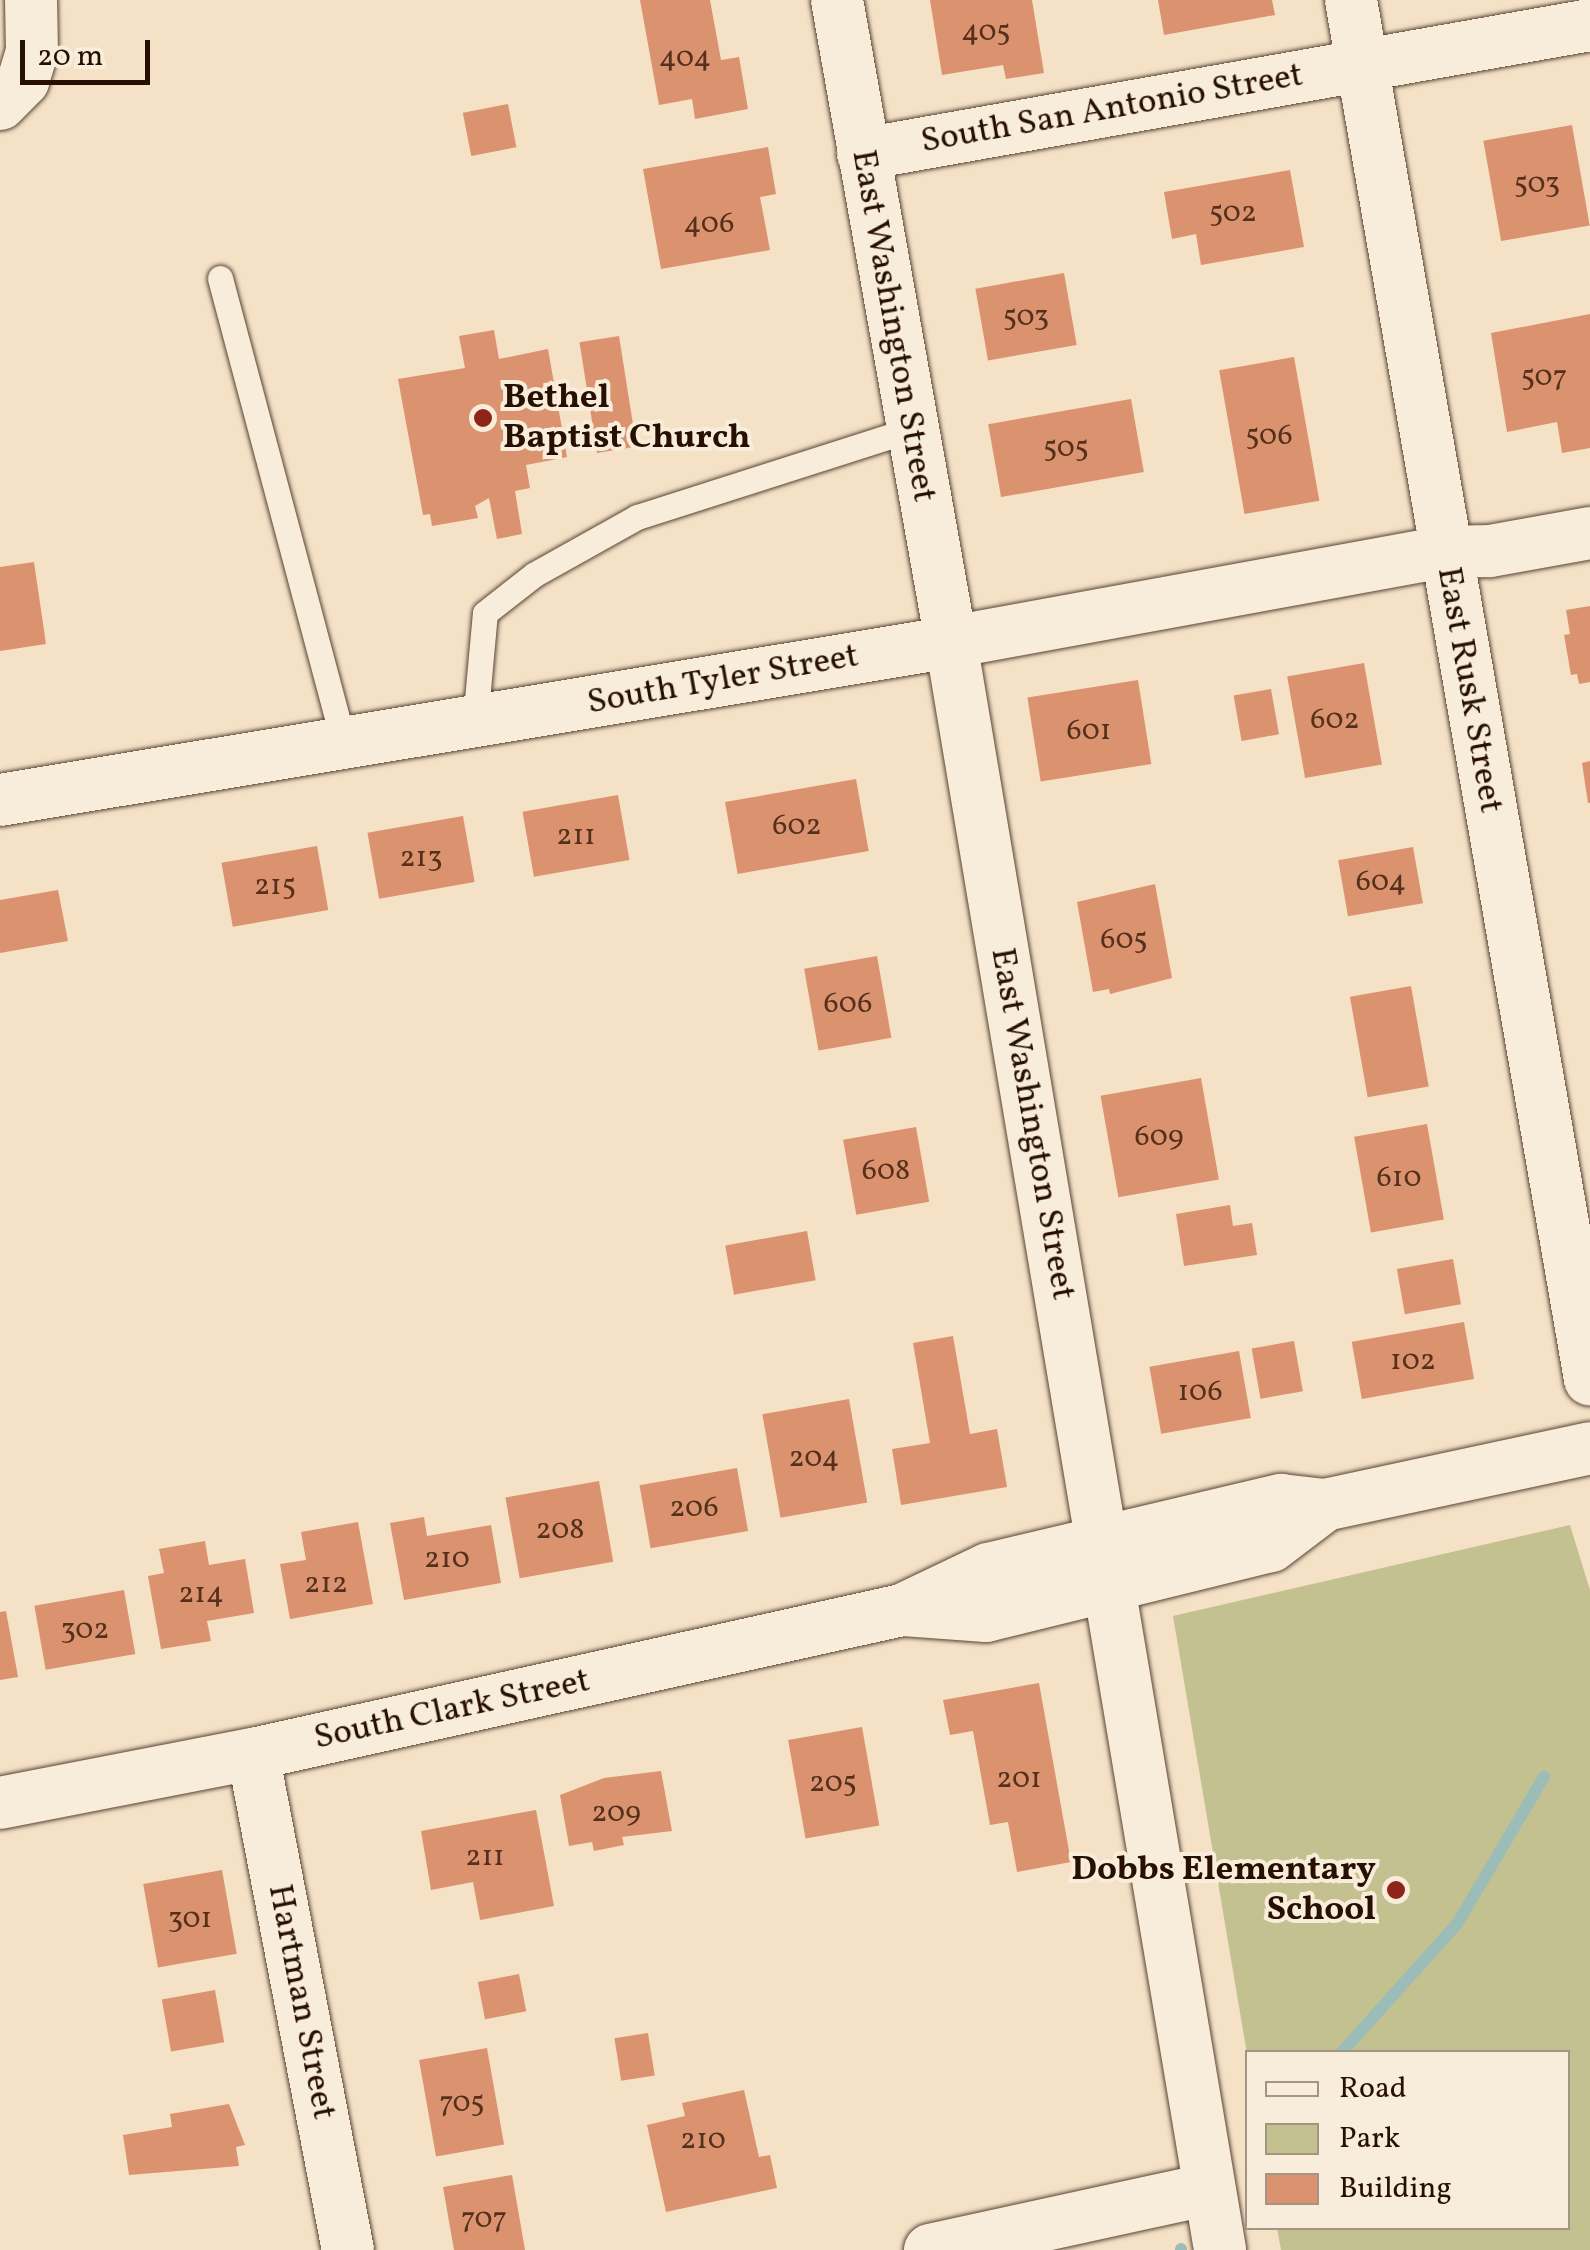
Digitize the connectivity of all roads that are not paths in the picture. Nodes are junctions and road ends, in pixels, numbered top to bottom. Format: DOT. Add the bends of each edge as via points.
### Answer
graph roads {
  1 [pos="32,0"];
  2 [pos="837,0"];
  3 [pos="1351,0"];
  4 [pos="1590,25"];
  5 [pos="1362,65"];
  6 [pos="12,93"];
  7 [pos="863,154"];
  8 [pos="220,278"];
  9 [pos="910,430"];
  10 [pos="1590,533"];
  11 [pos="1444,552"];
  12 [pos="951,642"];
  13 [pos="475,722"];
  14 [pos="344,744"];
  15 [pos="0,800"];
  16 [pos="1590,1379"];
  17 [pos="1590,1448"];
  18 [pos="1106,1563"];
  19 [pos="254,1754"];
  20 [pos="0,1803"];
  21 [pos="1208,2189"];
  22 [pos="348,2250"];
  23 [pos="930,2250"];
  24 [pos="1220,2250"];
  1 -- 6 [label="street" via="32,51"];
  2 -- 7 [label="street, East Washington Street"];
  3 -- 5 [label="street, East Rusk Street"];
  4 -- 5 [label="street, South San Antonio Street"];
  5 -- 7 [label="street, South San Antonio Street"];
  5 -- 11 [label="street, East Rusk Street"];
  7 -- 9 [label="street, East Washington Street"];
  8 -- 14 [label="lane"];
  9 -- 12 [label="street, East Washington Street"];
  9 -- 13 [label="lane" via="637,517 535,574 485,614"];
  10 -- 11 [label="street, South Tyler Street"];
  11 -- 12 [label="street, South Tyler Street"];
  11 -- 16 [label="street, East Rusk Street"];
  12 -- 13 [label="street, South Tyler Street"];
  12 -- 18 [label="street, East Washington Street"];
  13 -- 14 [label="street, South Tyler Street"];
  14 -- 15 [label="street, South Tyler Street"];
  17 -- 18 [label="street, South Clark Street" via="1325,1506 1271,1546"];
  18 -- 19 [label="street, South Clark Street" via="988,1568 902,1610"];
  18 -- 21 [label="street, East Washington Street"];
  19 -- 20 [label="street, South Clark Street"];
  19 -- 22 [label="street, Hartman Street"];
  21 -- 23 [label="street"];
  21 -- 24 [label="street, East Washington Street"];
}
